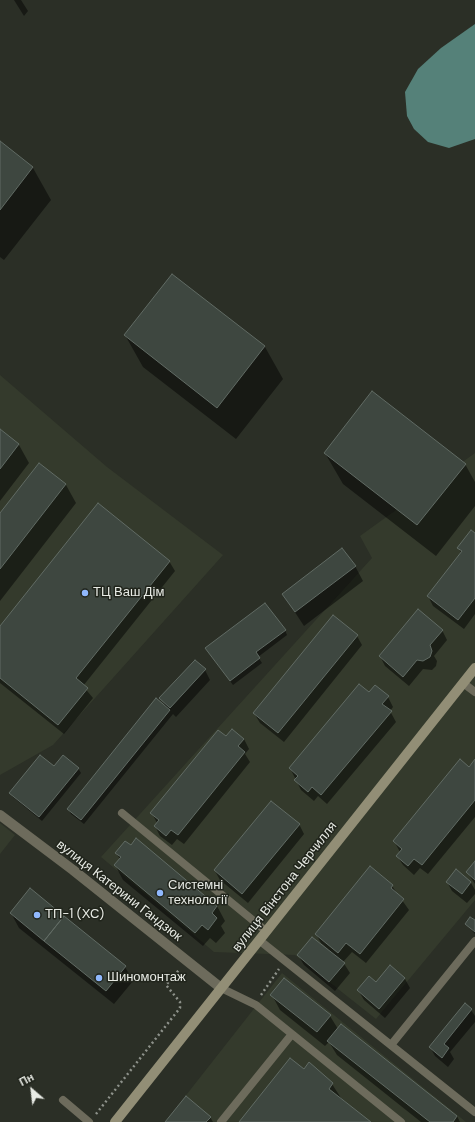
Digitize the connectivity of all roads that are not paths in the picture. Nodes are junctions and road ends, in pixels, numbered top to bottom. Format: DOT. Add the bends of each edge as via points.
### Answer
graph roads {
  1 [pos="475,668"];
  2 [pos="463,683"];
  3 [pos="475,692"];
  4 [pos="122,813"];
  5 [pos="0,815"];
  6 [pos="266,931"];
  7 [pos="259,940"];
  8 [pos="475,941"];
  9 [pos="220,988"];
  10 [pos="292,1034"];
  11 [pos="391,1045"];
  12 [pos="63,1100"];
  13 [pos="475,1112"];
  14 [pos="89,1122"];
  15 [pos="114,1122"];
  16 [pos="221,1122"];
  17 [pos="401,1122"];
  1 -- 2 [label="street, вулиця Вінстона Черчилля"];
  2 -- 3 [label="lane"];
  2 -- 6 [label="street, вулиця Вінстона Черчилля"];
  4 -- 6 [label="lane"];
  5 -- 9 [label="street, вулиця Катерини Гандзюк"];
  6 -- 7 [label="street, вулиця Вінстона Черчилля"];
  7 -- 9 [label="street, вулиця Вінстона Черчилля"];
  7 -- 11 [label="lane"];
  8 -- 11 [label="lane"];
  9 -- 10 [label="lane" via="256,1005"];
  9 -- 15 [label="street, вулиця Вінстона Черчилля"];
  10 -- 16 [label="lane"];
  10 -- 17 [label="lane"];
  11 -- 13 [label="lane"];
  12 -- 14 [label="lane"];
}
